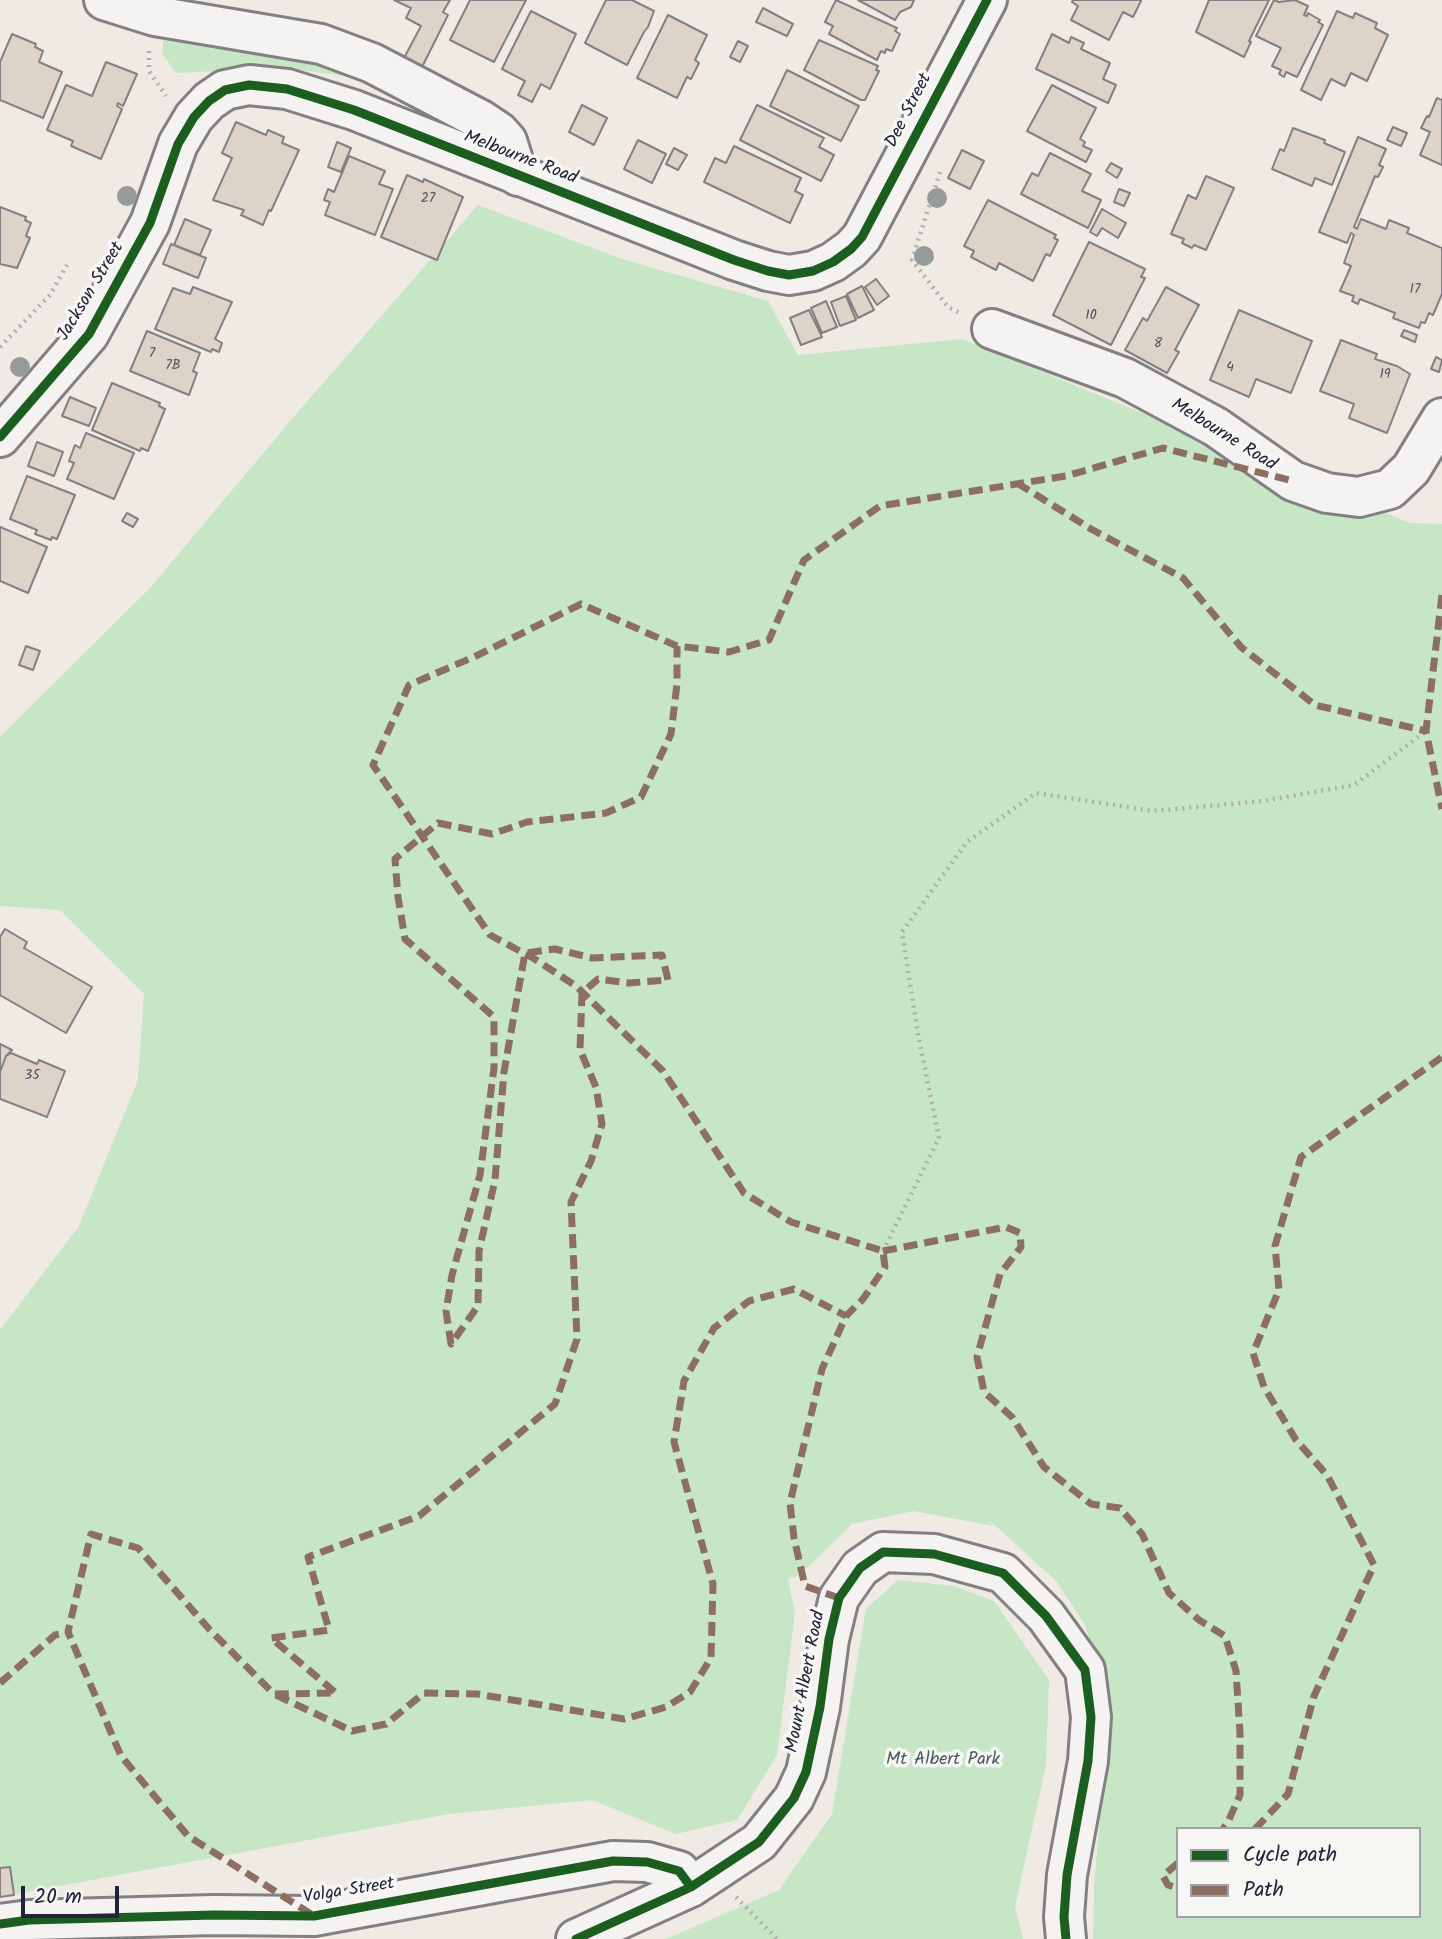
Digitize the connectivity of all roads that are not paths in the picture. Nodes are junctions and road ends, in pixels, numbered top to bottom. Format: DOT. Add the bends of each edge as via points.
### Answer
graph roads {
  1 [pos="104,0"];
  2 [pos="987,0"];
  3 [pos="186,130"];
  4 [pos="518,176"];
  5 [pos="862,237"];
  6 [pos="992,329"];
  7 [pos="1442,418"];
  8 [pos="0,437"];
  9 [pos="706,1877"];
  10 [pos="0,1924"];
  11 [pos="576,1939"];
  12 [pos="1066,1939"];
  1 -- 4 [label="street, Melbourne Road" via="155,16 321,44 372,63 499,132 507,141"];
  2 -- 5 [label="street, Dee Street"];
  3 -- 4 [label="street, Melbourne Road" via="209,101 225,90 249,85 287,89 354,110"];
  3 -- 8 [label="street, Jackson Street" via="150,223 89,334"];
  4 -- 5 [label="street, Melbourne Road" via="734,260 789,275 833,262"];
  6 -- 7 [label="street, Melbourne Road" via="1125,378 1216,427 1293,481 1327,493 1359,497 1390,489 1411,469"];
  9 -- 10 [label="street, Volga Street" via="647,1862 613,1861 314,1916 214,1915"];
  9 -- 11 [label="street, Mount Albert Road"];
  9 -- 12 [label="street, Mount Albert Road" via="759,1842 794,1797 809,1759 839,1598 860,1568 883,1552 934,1555 1003,1573 1046,1616 1085,1670 1091,1717 1088,1761 1067,1875"];
}
